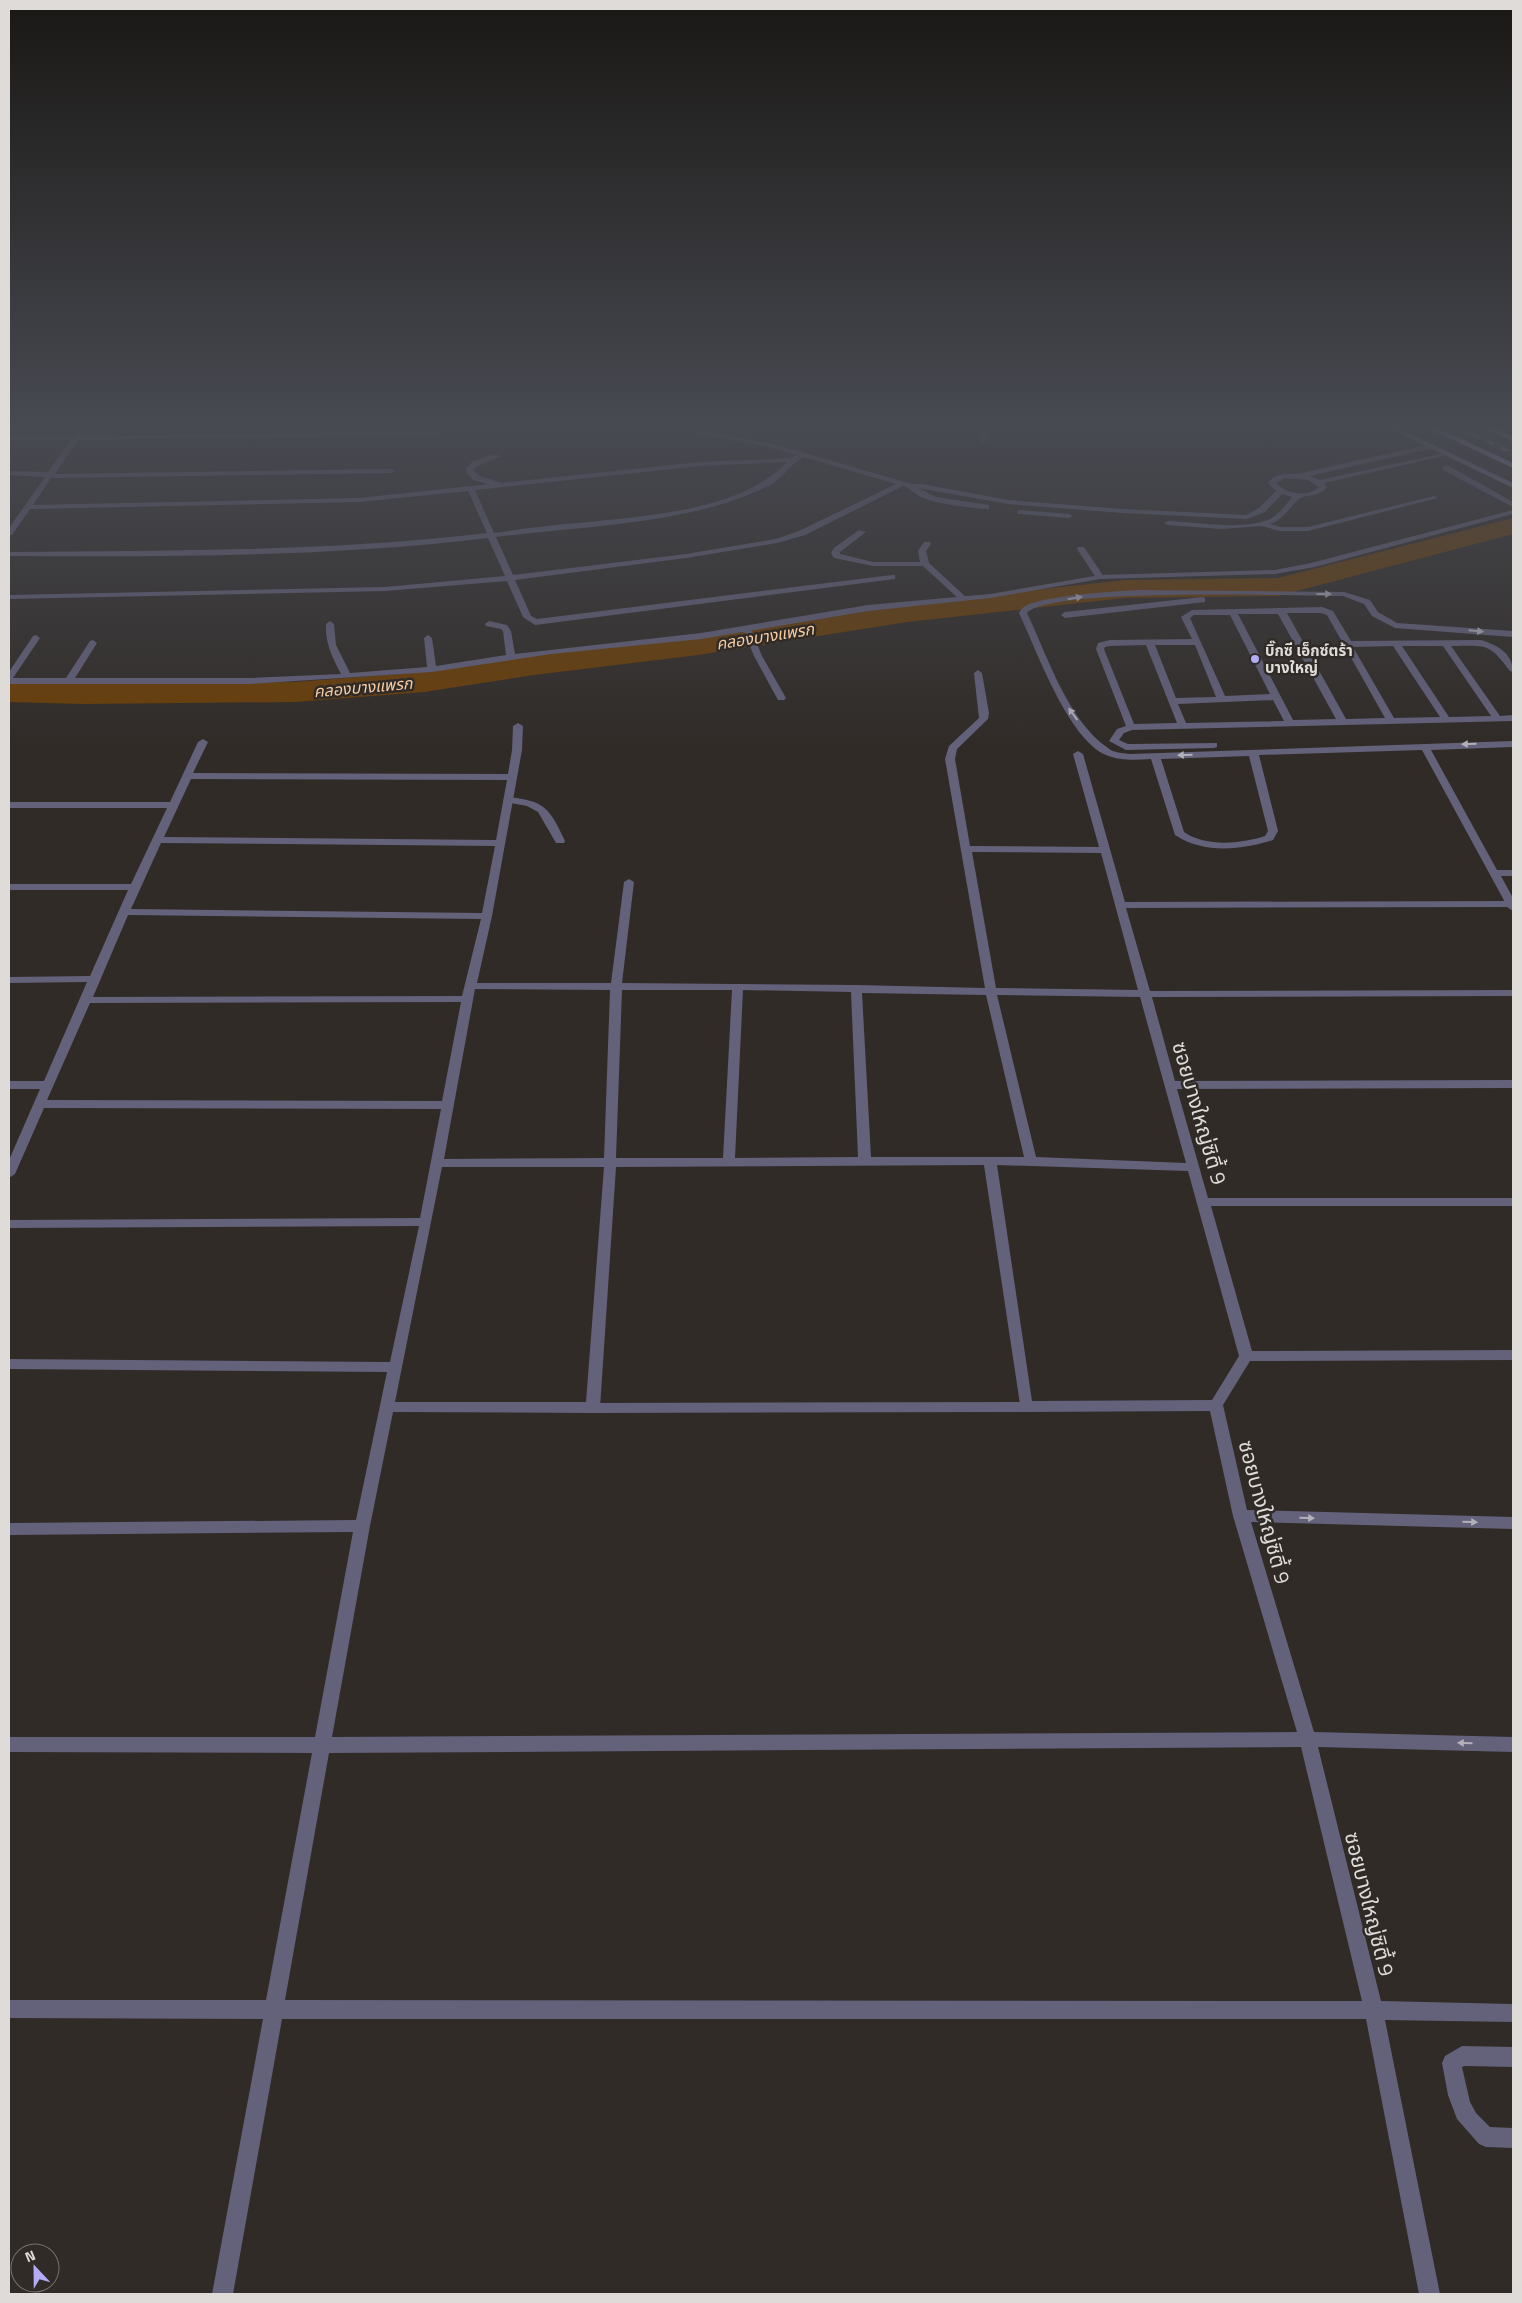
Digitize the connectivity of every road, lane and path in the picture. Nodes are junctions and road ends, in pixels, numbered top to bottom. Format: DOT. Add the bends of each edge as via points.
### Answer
graph roads {
  1 [pos="490,531"];
  2 [pos="522,531"];
  3 [pos="805,531"];
  4 [pos="1436,531"];
  5 [pos="862,532"];
  6 [pos="492,535"];
  7 [pos="928,544"];
  8 [pos="1081,549"];
  9 [pos="9,554"];
  10 [pos="925,564"];
  11 [pos="892,577"];
  12 [pos="1100,577"];
  13 [pos="511,579"];
  14 [pos="1308,594"];
  15 [pos="9,597"];
  16 [pos="963,598"];
  17 [pos="1281,611"];
  18 [pos="1233,612"];
  19 [pos="1066,615"];
  20 [pos="330,624"];
  21 [pos="489,624"];
  22 [pos="748,631"];
  23 [pos="1513,634"];
  24 [pos="36,638"];
  25 [pos="428,638"];
  26 [pos="1149,642"];
  27 [pos="1198,642"];
  28 [pos="1445,643"];
  29 [pos="93,644"];
  30 [pos="1350,644"];
  31 [pos="1396,644"];
  32 [pos="511,657"];
  33 [pos="432,669"];
  34 [pos="1513,669"];
  35 [pos="978,673"];
  36 [pos="347,676"];
  37 [pos="9,680"];
  38 [pos="68,682"];
  39 [pos="1275,697"];
  40 [pos="781,698"];
  41 [pos="1222,699"];
  42 [pos="1173,701"];
  43 [pos="1498,718"];
  44 [pos="1513,718"];
  45 [pos="1446,719"];
  46 [pos="1392,720"];
  47 [pos="1342,721"];
  48 [pos="1289,722"];
  49 [pos="518,726"];
  50 [pos="1184,726"];
  51 [pos="1131,727"];
  52 [pos="203,742"];
  53 [pos="1513,744"];
  54 [pos="1425,747"];
  55 [pos="1409,748"];
  56 [pos="1253,752"];
  57 [pos="1078,754"];
  58 [pos="1155,756"];
  59 [pos="187,776"];
  60 [pos="512,777"];
  61 [pos="508,800"];
  62 [pos="9,805"];
  63 [pos="173,805"];
  64 [pos="158,840"];
  65 [pos="560,841"];
  66 [pos="499,843"];
  67 [pos="966,849"];
  68 [pos="1104,850"];
  69 [pos="1494,873"];
  70 [pos="1513,873"];
  71 [pos="629,882"];
  72 [pos="135,886"];
  73 [pos="9,887"];
  74 [pos="1120,905"];
  75 [pos="1512,906"];
  76 [pos="124,912"];
  77 [pos="487,916"];
  78 [pos="9,980"];
  79 [pos="94,980"];
  80 [pos="616,986"];
  81 [pos="738,987"];
  82 [pos="856,988"];
  83 [pos="991,992"];
  84 [pos="468,993"];
  85 [pos="1513,993"];
  86 [pos="1145,994"];
  87 [pos="86,1000"];
  88 [pos="1513,1084"];
  89 [pos="9,1085"];
  90 [pos="46,1085"];
  91 [pos="1170,1085"];
  92 [pos="39,1104"];
  93 [pos="447,1105"];
  94 [pos="990,1161"];
  95 [pos="1031,1161"];
  96 [pos="729,1162"];
  97 [pos="436,1163"];
  98 [pos="865,1163"];
  99 [pos="610,1164"];
  100 [pos="1193,1167"];
  101 [pos="9,1174"];
  102 [pos="1203,1202"];
  103 [pos="1513,1202"];
  104 [pos="426,1222"];
  105 [pos="9,1224"];
  106 [pos="1513,1355"];
  107 [pos="1246,1356"];
  108 [pos="9,1364"];
  109 [pos="396,1367"];
  110 [pos="1216,1405"];
  111 [pos="1026,1407"];
  112 [pos="388,1408"];
  113 [pos="593,1408"];
  114 [pos="1241,1516"];
  115 [pos="1513,1523"];
  116 [pos="362,1526"];
  117 [pos="9,1529"];
  118 [pos="1308,1739"];
  119 [pos="9,1744"];
  120 [pos="1513,1744"];
  121 [pos="321,1745"];
  122 [pos="9,2008"];
  123 [pos="274,2010"];
  124 [pos="1374,2010"];
  125 [pos="1513,2013"];
  126 [pos="1513,2056"];
  127 [pos="1513,2138"];
  128 [pos="222,2294"];
  129 [pos="1430,2294"];
  1 -- 6 [label="street"];
  2 -- 6 [label="street"];
  3 -- 13 [label="street" via="777,541 686,556"];
  4 -- 12 [label="street" via="1274,572"];
  5 -- 10 [label="street" via="836,550 837,556 873,564"];
  6 -- 9 [label="street" via="356,547"];
  6 -- 13 [label="street"];
  7 -- 10 [label="street" via="922,551"];
  8 -- 12 [label="street"];
  10 -- 16 [label="street"];
  11 -- 13 [label="street" via="543,622 527,617"];
  12 -- 16 [label="street"];
  13 -- 15 [label="street" via="376,590"];
  14 -- 19 [label="street" via="1277,599 1187,600"];
  14 -- 23 [label="street, one-way" via="1344,594 1358,598 1367,602 1375,614 1395,625"];
  58 -- 14 [label="street, one-way" via="1130,757 1104,751 1084,730 1064,701 1023,613 1027,608 1088,596 1138,592"];
  16 -- 22 [label="street" via="868,608"];
  17 -- 18 [label="street"];
  17 -- 30 [label="street" via="1326,611"];
  17 -- 47 [label="street"];
  18 -- 27 [label="street" via="1186,614"];
  18 -- 39 [label="street"];
  20 -- 36 [label="street" via="331,647"];
  21 -- 32 [label="street" via="504,627 507,631"];
  22 -- 32 [label="street"];
  22 -- 40 [label="street"];
  24 -- 37 [label="street"];
  25 -- 33 [label="street"];
  26 -- 27 [label="street"];
  26 -- 42 [label="street"];
  26 -- 51 [label="street" via="1110,643 1101,645 1100,649"];
  27 -- 41 [label="street"];
  28 -- 31 [label="street"];
  28 -- 34 [label="street" via="1491,645"];
  28 -- 43 [label="street"];
  29 -- 38 [label="street"];
  30 -- 31 [label="street"];
  30 -- 46 [label="street"];
  31 -- 45 [label="street"];
  32 -- 33 [label="street"];
  33 -- 36 [label="street"];
  35 -- 67 [label="street" via="983,719 952,748 950,759"];
  36 -- 38 [label="street" via="206,682"];
  37 -- 38 [label="street"];
  39 -- 41 [label="street"];
  39 -- 48 [label="street"];
  41 -- 42 [label="street"];
  42 -- 50 [label="street"];
  43 -- 44 [label="street"];
  43 -- 45 [label="street"];
  45 -- 46 [label="street"];
  46 -- 47 [label="street"];
  47 -- 48 [label="street"];
  48 -- 50 [label="street"];
  49 -- 60 [label="street"];
  50 -- 51 [label="street"];
  51 -- 55 [label="street" via="1120,731 1114,741 1126,747 1381,743"];
  52 -- 59 [label="street"];
  53 -- 54 [label="street, one-way"];
  54 -- 55 [label="street"];
  54 -- 69 [label="street"];
  55 -- 56 [label="street"];
  56 -- 58 [label="street, one-way"];
  56 -- 58 [label="street" via="1273,831 1270,838 1260,842 1231,845 1194,843 1185,839 1180,833"];
  57 -- 68 [label="street, ซอยบางใหญ่ซิตี้ 9"];
  59 -- 60 [label="street"];
  59 -- 63 [label="street"];
  60 -- 61 [label="street"];
  61 -- 65 [label="street" via="537,804 544,810"];
  61 -- 66 [label="street"];
  62 -- 63 [label="street"];
  63 -- 64 [label="street"];
  64 -- 66 [label="street"];
  64 -- 72 [label="street"];
  66 -- 77 [label="street"];
  67 -- 68 [label="street"];
  67 -- 83 [label="street"];
  68 -- 74 [label="street, ซอยบางใหญ่ซิตี้ 9"];
  69 -- 70 [label="street"];
  69 -- 75 [label="street"];
  71 -- 80 [label="street"];
  72 -- 73 [label="street"];
  72 -- 76 [label="street"];
  74 -- 75 [label="street"];
  74 -- 86 [label="street, ซอยบางใหญ่ซิตี้ 9"];
  76 -- 77 [label="street"];
  76 -- 79 [label="street"];
  77 -- 84 [label="street"];
  78 -- 79 [label="street"];
  79 -- 87 [label="street"];
  80 -- 81 [label="street"];
  80 -- 84 [label="street"];
  80 -- 99 [label="street"];
  81 -- 82 [label="street"];
  81 -- 96 [label="street"];
  82 -- 83 [label="street"];
  82 -- 98 [label="street"];
  83 -- 86 [label="street"];
  83 -- 95 [label="street"];
  84 -- 87 [label="street"];
  84 -- 93 [label="street"];
  85 -- 86 [label="street"];
  86 -- 91 [label="street, ซอยบางใหญ่ซิตี้ 9"];
  87 -- 90 [label="street"];
  88 -- 91 [label="street"];
  89 -- 90 [label="street"];
  90 -- 92 [label="street"];
  91 -- 100 [label="street, ซอยบางใหญ่ซิตี้ 9"];
  92 -- 93 [label="street"];
  92 -- 101 [label="street"];
  93 -- 97 [label="street"];
  94 -- 95 [label="street"];
  94 -- 98 [label="street"];
  94 -- 111 [label="street"];
  95 -- 100 [label="street"];
  96 -- 98 [label="street"];
  96 -- 99 [label="street"];
  97 -- 99 [label="street"];
  97 -- 104 [label="street"];
  99 -- 113 [label="street"];
  100 -- 102 [label="street, ซอยบางใหญ่ซิตี้ 9"];
  102 -- 103 [label="street"];
  102 -- 107 [label="street, ซอยบางใหญ่ซิตี้ 9"];
  104 -- 105 [label="street"];
  104 -- 109 [label="street"];
  106 -- 107 [label="street"];
  107 -- 110 [label="street"];
  108 -- 109 [label="street"];
  109 -- 112 [label="street"];
  110 -- 111 [label="street"];
  110 -- 114 [label="street, ซอยบางใหญ่ซิตี้ 9"];
  111 -- 113 [label="street"];
  112 -- 113 [label="street"];
  112 -- 116 [label="street"];
  114 -- 115 [label="street, one-way"];
  114 -- 118 [label="street, ซอยบางใหญ่ซิตี้ 9"];
  116 -- 117 [label="street"];
  116 -- 121 [label="street"];
  120 -- 118 [label="street, one-way"];
  118 -- 121 [label="street"];
  118 -- 124 [label="street, ซอยบางใหญ่ซิตี้ 9"];
  119 -- 121 [label="street"];
  121 -- 123 [label="street"];
  122 -- 123 [label="street"];
  123 -- 124 [label="street"];
  123 -- 128 [label="street"];
  124 -- 125 [label="street"];
  124 -- 129 [label="street, ซอยบางใหญ่ซิตี้ 9"];
  126 -- 127 [label="street" via="1462,2056 1452,2063 1460,2106 1474,2127 1486,2137"];
}
